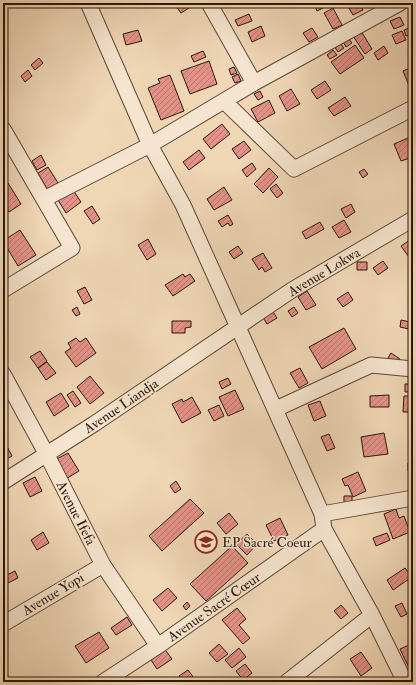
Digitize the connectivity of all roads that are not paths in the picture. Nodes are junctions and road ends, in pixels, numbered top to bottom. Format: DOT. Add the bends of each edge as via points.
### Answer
graph roads {
  1 [pos="88,3"];
  2 [pos="209,3"];
  3 [pos="400,3"];
  4 [pos="254,83"];
  5 [pos="225,102"];
  6 [pos="413,108"];
  7 [pos="3,128"];
  8 [pos="150,145"];
  9 [pos="44,199"];
  10 [pos="413,219"];
  11 [pos="3,290"];
  12 [pos="236,326"];
  13 [pos="413,369"];
  14 [pos="3,374"];
  15 [pos="276,409"];
  16 [pos="47,455"];
  17 [pos="3,482"];
  18 [pos="413,498"];
  19 [pos="322,514"];
  20 [pos="324,529"];
  21 [pos="103,565"];
  22 [pos="372,615"];
  23 [pos="3,624"];
  24 [pos="158,646"];
  25 [pos="103,682"];
  26 [pos="287,682"];
  27 [pos="405,682"];
  1 -- 8 [label="street"];
  2 -- 4 [label="street"];
  3 -- 4 [label="street"];
  4 -- 5 [label="street"];
  5 -- 6 [label="street" via="294,169"];
  5 -- 8 [label="street"];
  7 -- 9 [label="street"];
  8 -- 9 [label="street"];
  8 -- 12 [label="street" via="183,205"];
  9 -- 11 [label="street" via="72,248"];
  10 -- 12 [label="street, Avenue Lokwa"];
  12 -- 15 [label="street"];
  12 -- 16 [label="street, Avenue Liandja"];
  13 -- 15 [label="street" via="371,365"];
  14 -- 16 [label="street, Avenue Ifefa"];
  15 -- 19 [label="street"];
  16 -- 17 [label="street, Avenue Liandja"];
  16 -- 21 [label="street, Avenue Ifefa"];
  18 -- 19 [label="street"];
  19 -- 20 [label="street"];
  20 -- 22 [label="street"];
  20 -- 24 [label="street, Avenue Sacré Cœur"];
  21 -- 23 [label="street, Avenue Yopi"];
  21 -- 24 [label="street, Avenue Ifefa"];
  22 -- 26 [label="street"];
  22 -- 27 [label="street"];
  24 -- 25 [label="street, Avenue Sacré Cœur"];
}
